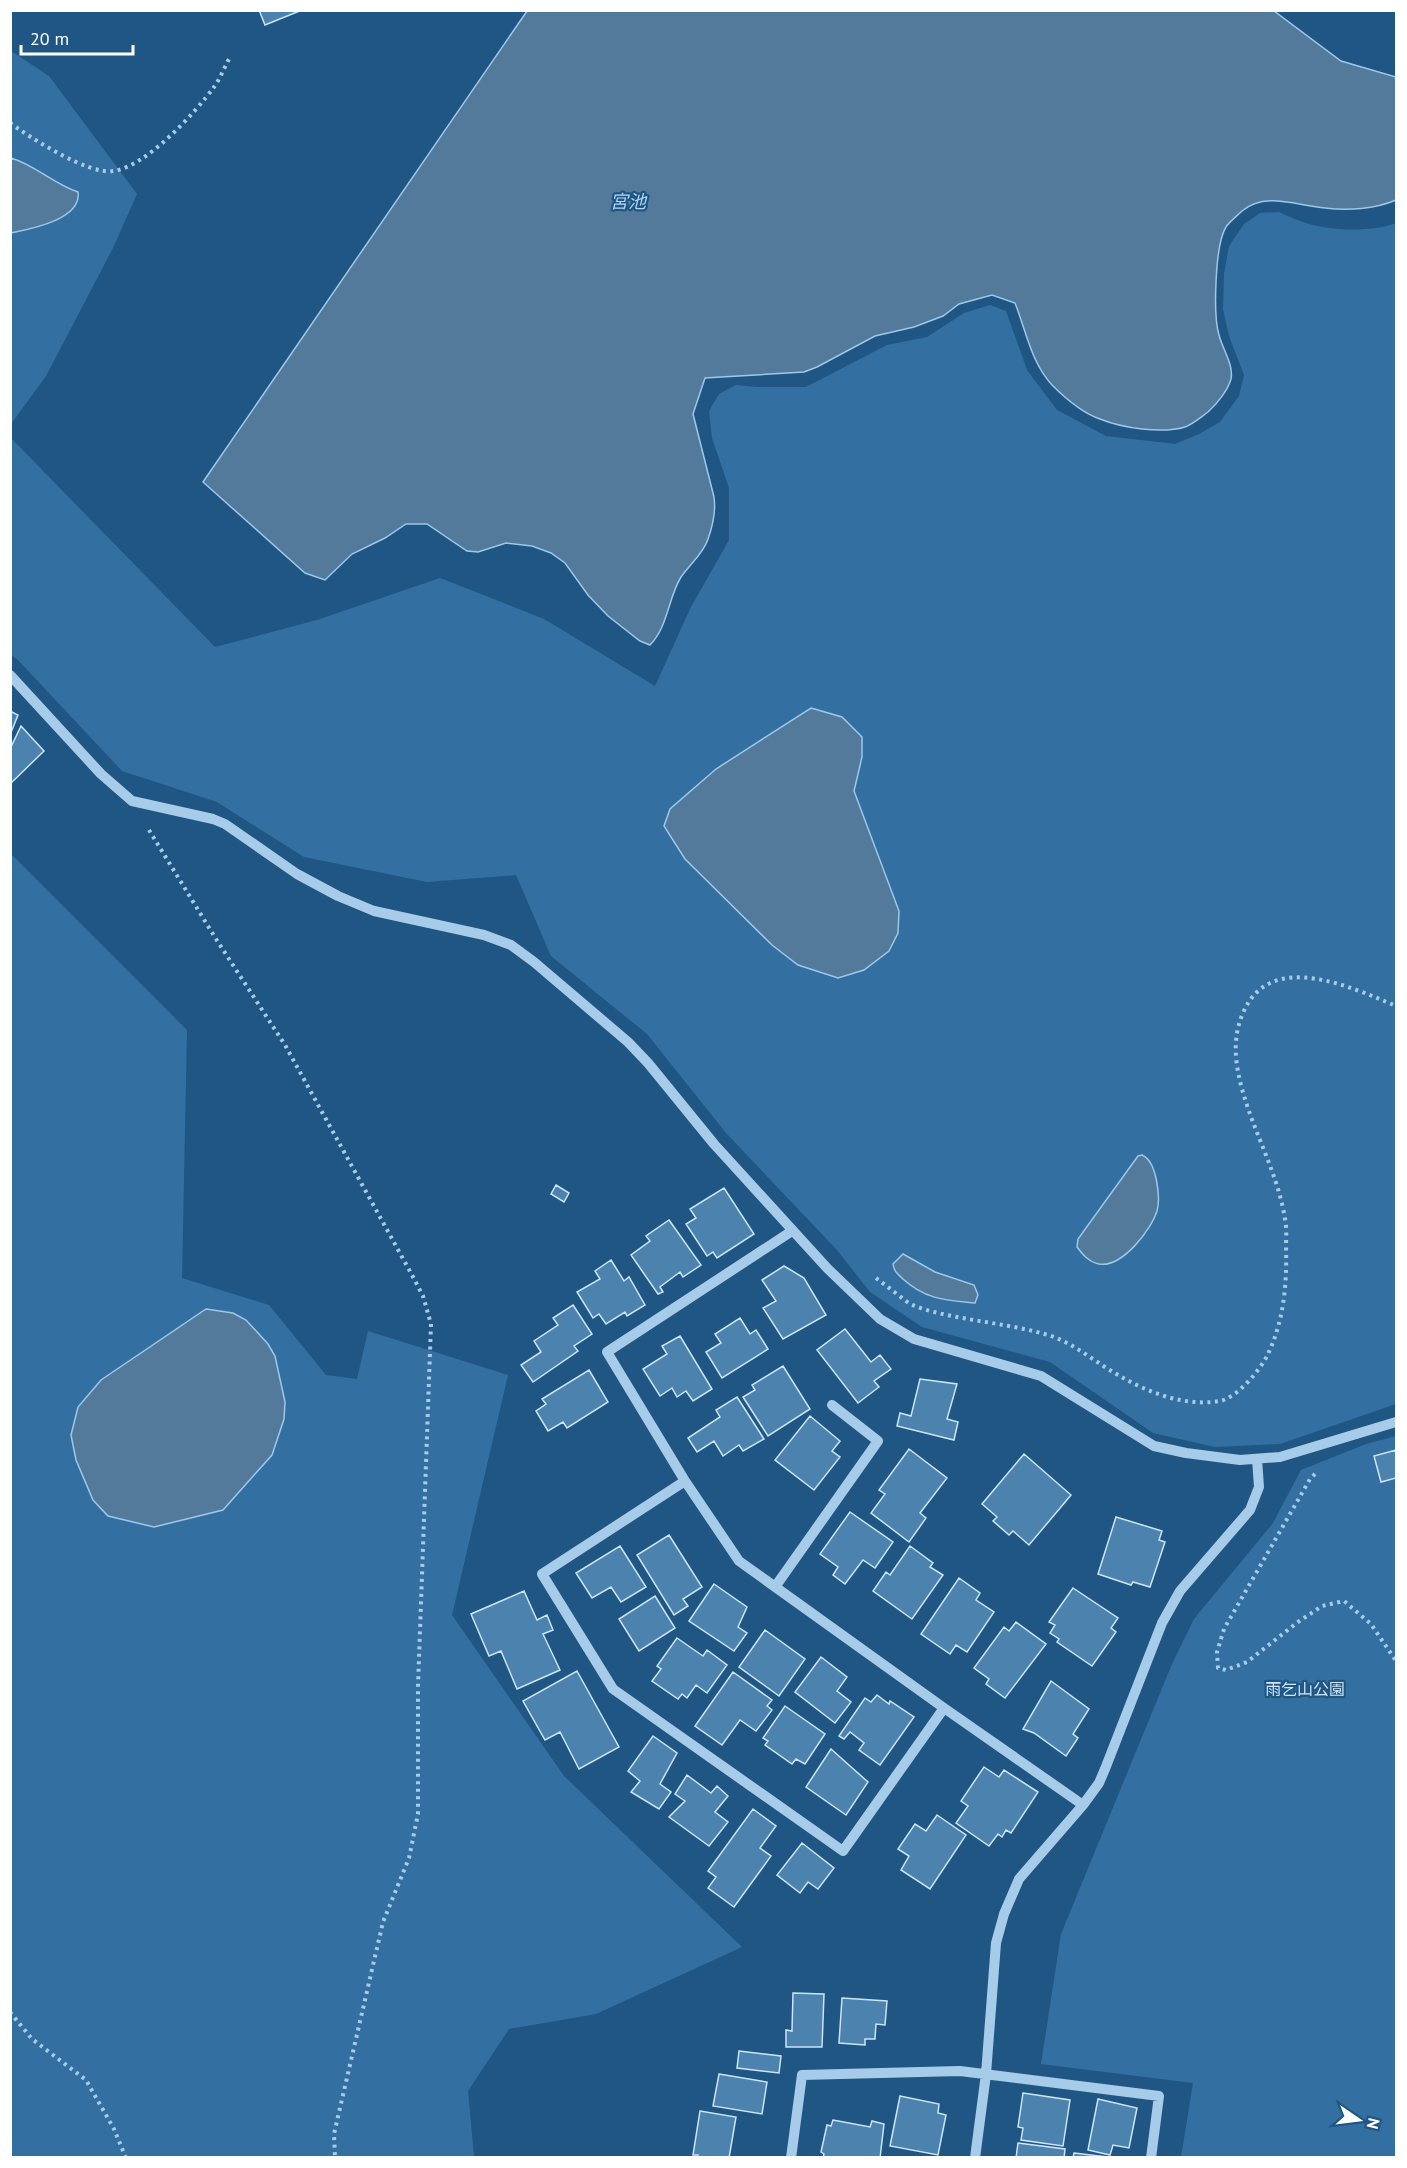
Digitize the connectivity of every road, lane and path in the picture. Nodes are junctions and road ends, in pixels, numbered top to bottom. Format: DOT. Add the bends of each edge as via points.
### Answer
graph roads {
  1 [pos="229,59"];
  2 [pos="10,123"];
  3 [pos="10,675"];
  4 [pos="132,801"];
  5 [pos="1396,1006"];
  6 [pos="792,1231"];
  7 [pos="869,1274"];
  8 [pos="832,1404"];
  9 [pos="1396,1422"];
  10 [pos="1257,1459"];
  11 [pos="1318,1472"];
  12 [pos="685,1482"];
  13 [pos="775,1587"];
  14 [pos="1396,1661"];
  15 [pos="944,1708"];
  16 [pos="1083,1805"];
  17 [pos="10,2012"];
  18 [pos="986,2074"];
  19 [pos="126,2157"];
  20 [pos="335,2157"];
  21 [pos="791,2157"];
  22 [pos="975,2157"];
  23 [pos="1151,2157"];
  1 -- 2 [label="path" via="215,86 189,117 156,148 112,172 85,166"];
  3 -- 4 [label="street" via="100,774"];
  4 -- 6 [label="street" via="225,824 297,874 374,911 465,930 511,945 628,1042"];
  4 -- 20 [label="path" via="285,1045 423,1296 431,1324 418,1686 418,1814 409,1858 384,1922 334,2134"];
  5 -- 7 [label="path" via="1325,980 1294,977 1270,983 1246,1004 1235,1039 1236,1061 1286,1220 1287,1272 1283,1312 1264,1362 1241,1388 1223,1400 1190,1402 1142,1388 1049,1336 923,1309"];
  6 -- 10 [label="street" via="880,1319 914,1339 1041,1376 1154,1446 1240,1460"];
  6 -- 12 [label="street" via="607,1352"];
  8 -- 13 [label="street" via="878,1441"];
  9 -- 10 [label="street" via="1280,1457"];
  10 -- 16 [label="street" via="1259,1487 1250,1510 1171,1605 1102,1776"];
  11 -- 14 [label="path" via="1310,1479 1224,1629 1217,1653 1218,1668 1226,1670 1247,1662 1322,1606 1344,1601 1371,1624"];
  12 -- 13 [label="street" via="739,1561"];
  12 -- 15 [label="street" via="542,1574 613,1689 843,1851"];
  13 -- 15 [label="street"];
  15 -- 16 [label="street"];
  16 -- 18 [label="street" via="1019,1880 1004,1914 996,1943"];
  17 -- 19 [label="path" via="32,2039 86,2079"];
  18 -- 21 [label="street" via="960,2071 802,2075"];
  18 -- 22 [label="street"];
  18 -- 23 [label="street" via="1159,2096"];
}
